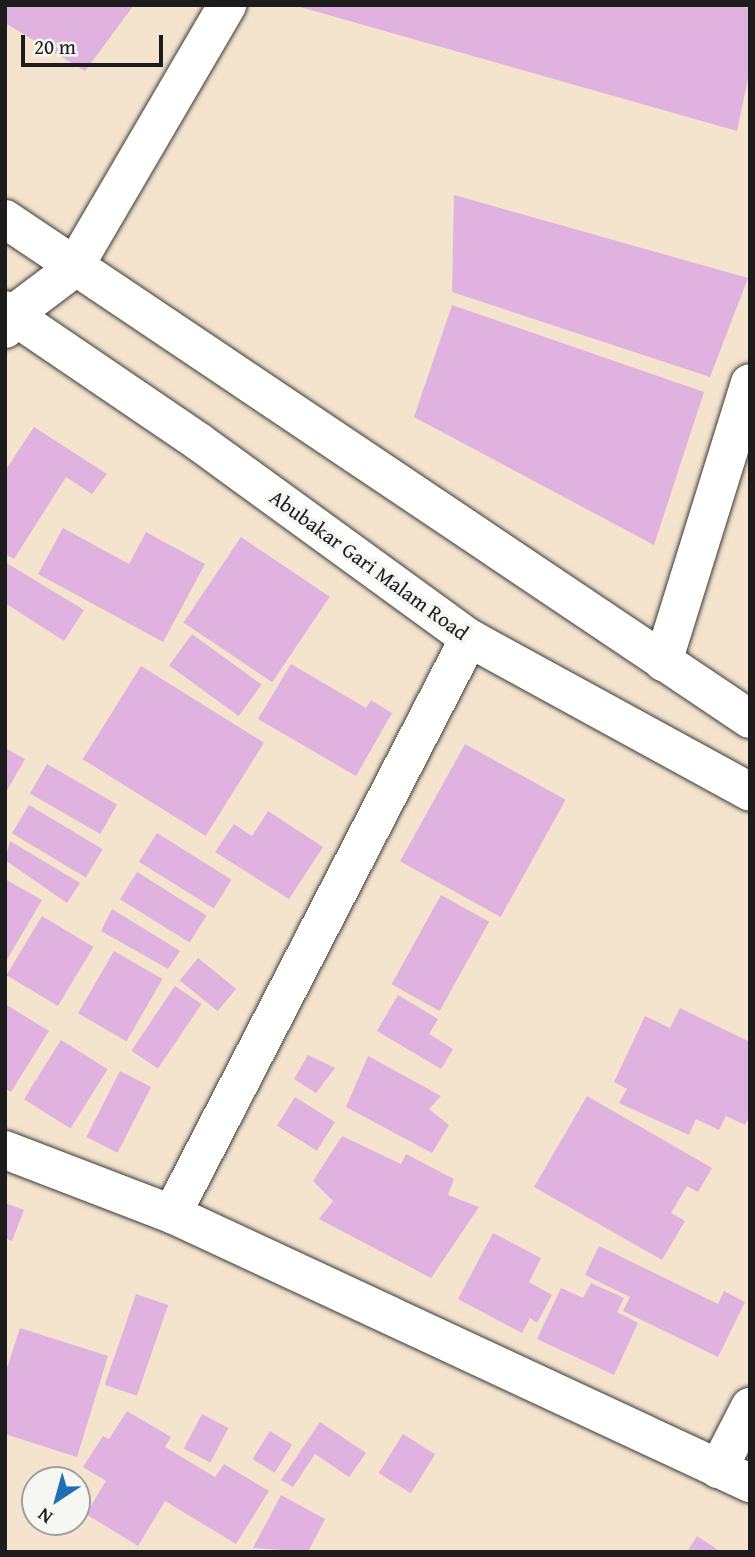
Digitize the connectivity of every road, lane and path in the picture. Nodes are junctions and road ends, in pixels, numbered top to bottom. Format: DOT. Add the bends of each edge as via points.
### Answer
graph roads {
  1 [pos="226,5"];
  2 [pos="5,219"];
  3 [pos="73,269"];
  4 [pos="8,318"];
  5 [pos="750,383"];
  6 [pos="468,638"];
  7 [pos="663,662"];
  8 [pos="750,719"];
  9 [pos="750,792"];
  10 [pos="5,1150"];
  11 [pos="172,1214"];
  12 [pos="750,1407"];
  13 [pos="734,1476"];
  1 -- 3 [label="street"];
  2 -- 3 [label="street"];
  3 -- 4 [label="street"];
  3 -- 7 [label="street"];
  4 -- 6 [label="street, Abubakar Gari Malam Road" via="200,442"];
  5 -- 7 [label="street"];
  6 -- 9 [label="street, Abubakar Gari Malam Road"];
  6 -- 11 [label="street"];
  7 -- 8 [label="street"];
  10 -- 11 [label="street"];
  11 -- 13 [label="street"];
  12 -- 13 [label="street"];
}
